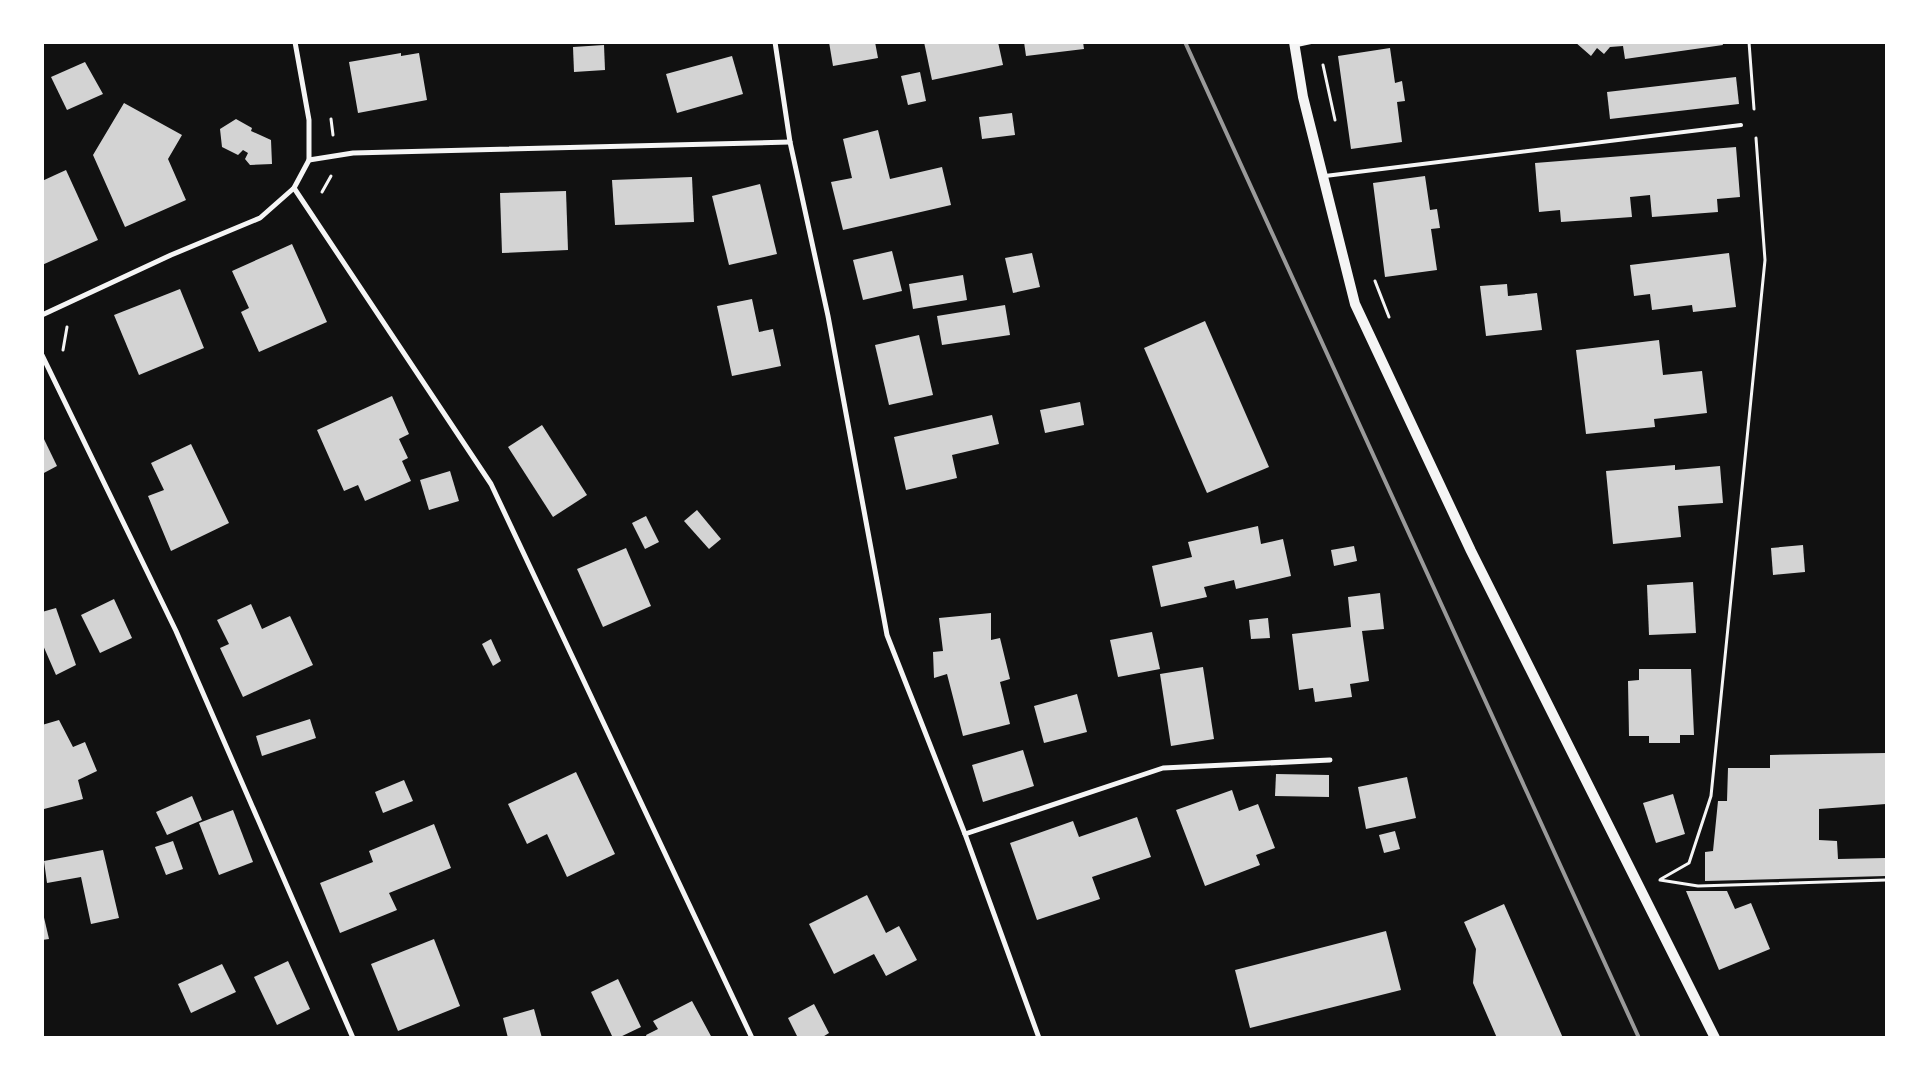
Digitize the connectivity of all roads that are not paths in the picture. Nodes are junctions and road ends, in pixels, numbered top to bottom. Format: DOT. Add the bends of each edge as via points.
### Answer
graph roads {
  1 [pos="295,42"];
  2 [pos="775,42"];
  3 [pos="1311,42"];
  4 [pos="1294,44"];
  5 [pos="1741,125"];
  6 [pos="790,142"];
  7 [pos="309,160"];
  8 [pos="1322,176"];
  9 [pos="294,188"];
  10 [pos="42,315"];
  11 [pos="42,355"];
  12 [pos="1330,760"];
  13 [pos="965,834"];
  14 [pos="353,1038"];
  15 [pos="752,1038"];
  16 [pos="1040,1038"];
  17 [pos="1715,1038"];
  1 -- 7 [label="street" via="309,120"];
  2 -- 6 [label="street"];
  3 -- 4 [label="lane"];
  4 -- 8 [label="main road"];
  5 -- 8 [label="lane"];
  6 -- 7 [label="street" via="353,154"];
  6 -- 13 [label="street" via="828,316 887,635"];
  7 -- 9 [label="street"];
  8 -- 17 [label="main road" via="1355,304 1471,551"];
  9 -- 10 [label="street" via="260,218"];
  9 -- 15 [label="street" via="491,484"];
  11 -- 14 [label="street" via="176,631"];
  12 -- 13 [label="street" via="1163,768"];
  13 -- 16 [label="street"];
}
